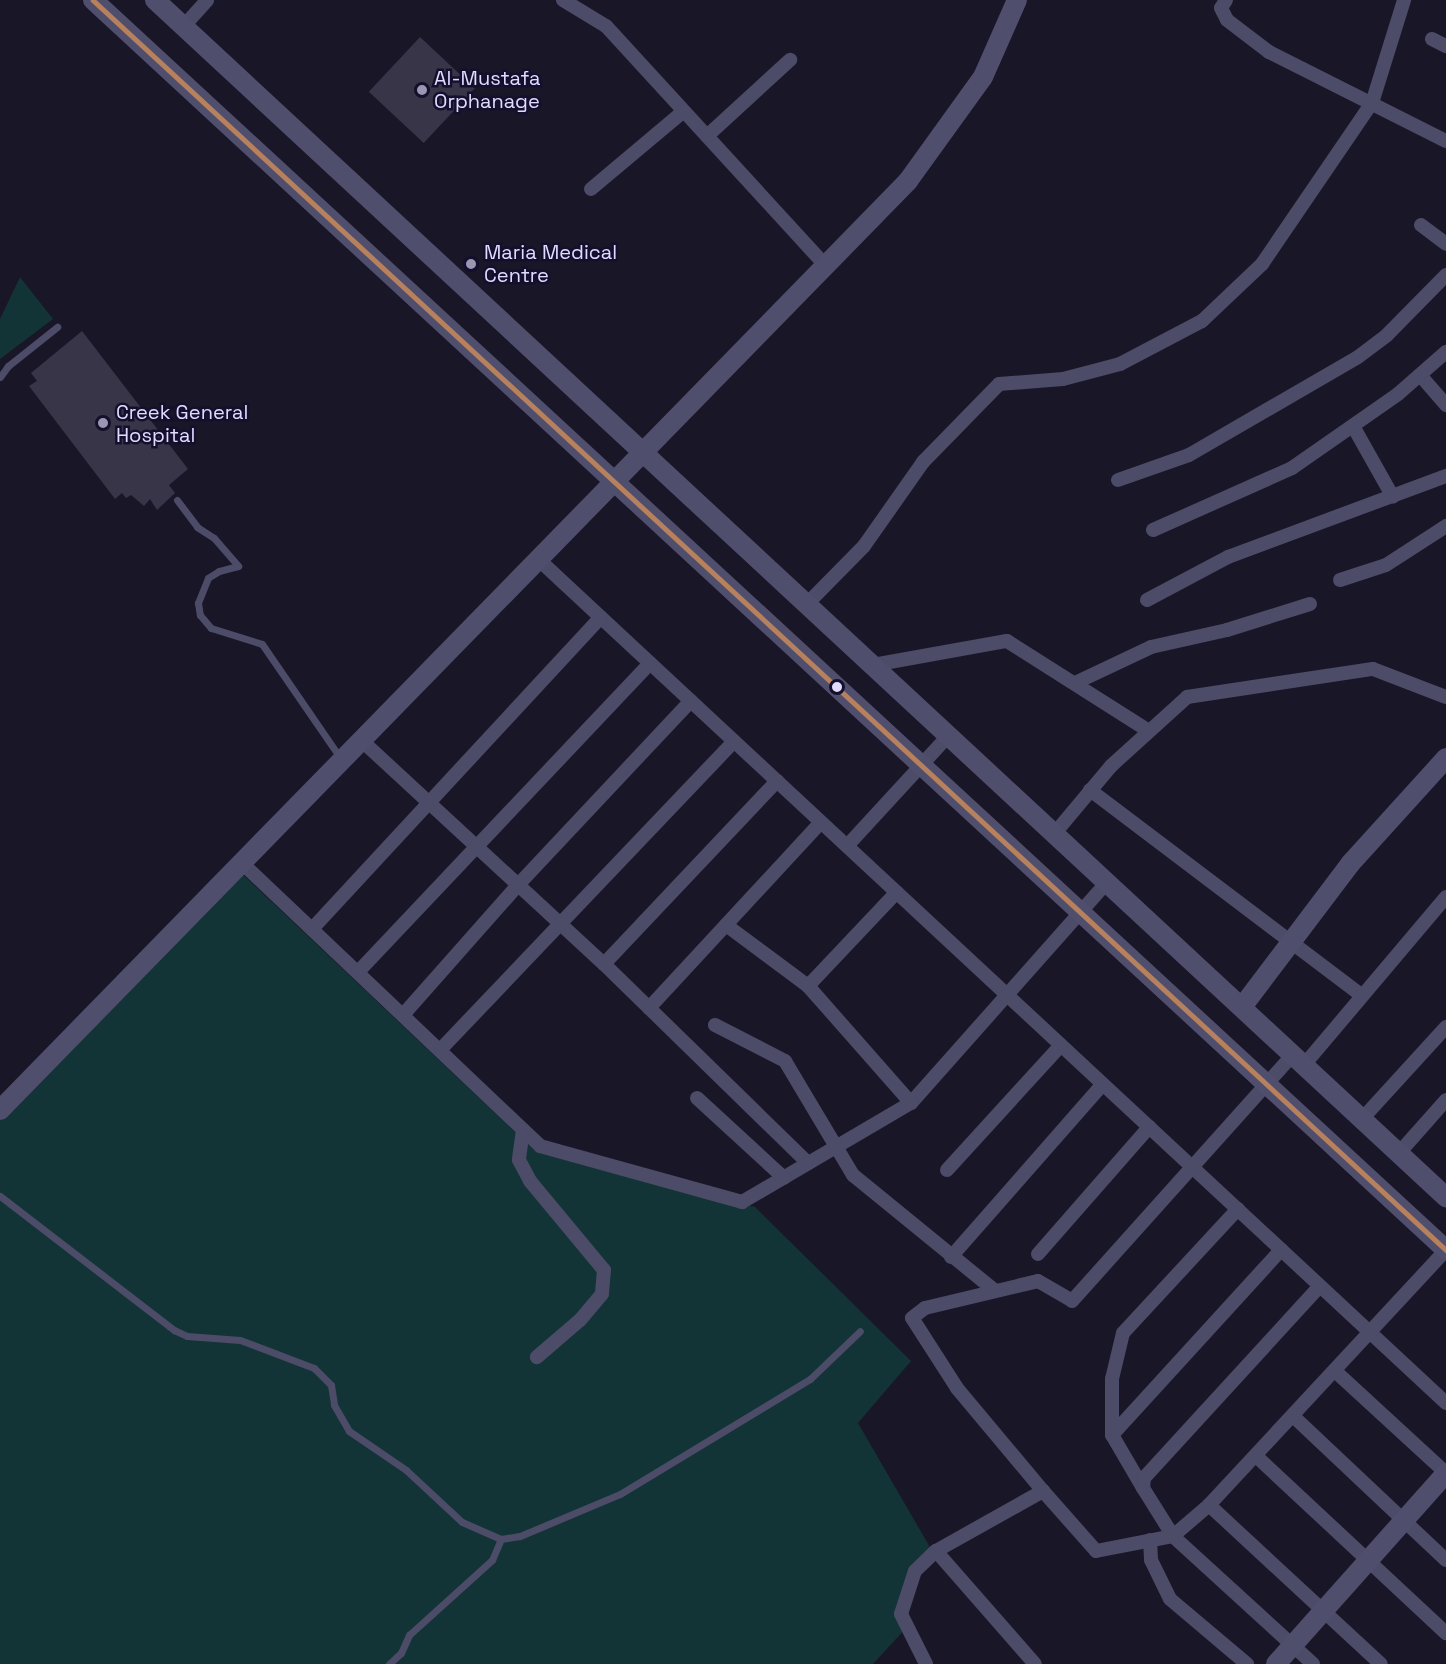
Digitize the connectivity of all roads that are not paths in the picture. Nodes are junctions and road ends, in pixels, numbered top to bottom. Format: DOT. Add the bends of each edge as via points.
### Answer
graph roads {
  1 [pos="93,0"];
  2 [pos="155,0"];
  3 [pos="207,0"];
  4 [pos="563,0"];
  5 [pos="1017,0"];
  6 [pos="1226,0"];
  7 [pos="1404,0"];
  8 [pos="183,27"];
  9 [pos="1432,39"];
  10 [pos="1446,46"];
  11 [pos="790,60"];
  12 [pos="1372,103"];
  13 [pos="684,111"];
  14 [pos="707,136"];
  15 [pos="1446,141"];
  16 [pos="591,189"];
  17 [pos="1421,225"];
  18 [pos="1446,244"];
  19 [pos="826,266"];
  20 [pos="1446,275"];
  21 [pos="57,327"];
  22 [pos="1446,352"];
  23 [pos="1420,375"];
  24 [pos="0,377"];
  25 [pos="1446,405"];
  26 [pos="1353,426"];
  27 [pos="643,451"];
  28 [pos="1446,476"];
  29 [pos="613,480"];
  30 [pos="1118,480"];
  31 [pos="1393,497"];
  32 [pos="177,500"];
  33 [pos="1446,526"];
  34 [pos="1154,530"];
  35 [pos="537,558"];
  36 [pos="1340,580"];
  37 [pos="1146,600"];
  38 [pos="807,604"];
  39 [pos="1310,604"];
  40 [pos="601,617"];
  41 [pos="651,663"];
  42 [pos="873,665"];
  43 [pos="1075,683"];
  44 [pos="1446,697"];
  45 [pos="691,701"];
  46 [pos="1149,731"];
  47 [pos="949,735"];
  48 [pos="360,740"];
  49 [pos="734,741"];
  50 [pos="1446,758"];
  51 [pos="341,759"];
  52 [pos="921,765"];
  53 [pos="777,781"];
  54 [pos="1090,790"];
  55 [pos="427,802"];
  56 [pos="821,822"];
  57 [pos="1054,833"];
  58 [pos="847,846"];
  59 [pos="476,848"];
  60 [pos="242,863"];
  61 [pos="1107,882"];
  62 [pos="517,886"];
  63 [pos="897,892"];
  64 [pos="1446,897"];
  65 [pos="1080,912"];
  66 [pos="560,924"];
  67 [pos="726,925"];
  68 [pos="312,929"];
  69 [pos="1294,941"];
  70 [pos="604,964"];
  71 [pos="358,972"];
  72 [pos="808,986"];
  73 [pos="1006,994"];
  74 [pos="1360,994"];
  75 [pos="1242,1007"];
  76 [pos="649,1008"];
  77 [pos="403,1015"];
  78 [pos="715,1025"];
  79 [pos="1446,1027"];
  80 [pos="1061,1045"];
  81 [pos="441,1049"];
  82 [pos="1299,1060"];
  83 [pos="1103,1084"];
  84 [pos="1267,1084"];
  85 [pos="697,1098"];
  86 [pos="1446,1100"];
  87 [pos="911,1103"];
  88 [pos="0,1110"];
  89 [pos="1362,1119"];
  90 [pos="1149,1127"];
  91 [pos="524,1130"];
  92 [pos="836,1146"];
  93 [pos="1399,1153"];
  94 [pos="808,1163"];
  95 [pos="1193,1168"];
  96 [pos="947,1170"];
  97 [pos="784,1178"];
  98 [pos="0,1196"];
  99 [pos="1446,1197"];
  100 [pos="1238,1209"];
  101 [pos="1281,1250"];
  102 [pos="1446,1250"];
  103 [pos="1038,1254"];
  104 [pos="951,1257"];
  105 [pos="1320,1286"];
  106 [pos="994,1290"];
  107 [pos="860,1331"];
  108 [pos="1371,1333"];
  109 [pos="537,1357"];
  110 [pos="1335,1371"];
  111 [pos="1446,1403"];
  112 [pos="1293,1416"];
  113 [pos="1112,1435"];
  114 [pos="1256,1456"];
  115 [pos="1446,1473"];
  116 [pos="1143,1488"];
  117 [pos="1043,1491"];
  118 [pos="1209,1505"];
  119 [pos="1405,1522"];
  120 [pos="1173,1536"];
  121 [pos="501,1539"];
  122 [pos="1149,1540"];
  123 [pos="936,1551"];
  124 [pos="1446,1560"];
  125 [pos="1369,1562"];
  126 [pos="1325,1612"];
  127 [pos="1446,1633"];
  128 [pos="1293,1645"];
  129 [pos="389,1664"];
  130 [pos="926,1664"];
  131 [pos="1035,1664"];
  132 [pos="1247,1664"];
  133 [pos="1276,1664"];
  134 [pos="1313,1664"];
  135 [pos="1382,1664"];
  1 -- 29 [label="main road"];
  2 -- 8 [label="main road"];
  3 -- 8 [label="street"];
  4 -- 13 [label="street" via="606,26"];
  5 -- 19 [label="main road" via="976,87 908,181"];
  6 -- 12 [label="street" via="1222,15 1269,52"];
  7 -- 12 [label="street"];
  8 -- 27 [label="main road"];
  9 -- 10 [label="street"];
  11 -- 14 [label="street"];
  12 -- 15 [label="street"];
  12 -- 38 [label="street" via="1262,264 1202,321 1120,364 1063,379 999,384 923,462 864,546"];
  13 -- 14 [label="street"];
  13 -- 16 [label="street"];
  14 -- 19 [label="street"];
  17 -- 18 [label="street"];
  19 -- 27 [label="main road"];
  20 -- 30 [label="street" via="1387,335 1358,357 1190,455"];
  21 -- 24 [label="lane"];
  22 -- 23 [label="street"];
  23 -- 25 [label="street"];
  23 -- 26 [label="street"];
  26 -- 31 [label="street"];
  26 -- 34 [label="street" via="1292,468"];
  27 -- 29 [label="main road"];
  27 -- 38 [label="main road"];
  28 -- 31 [label="street"];
  29 -- 35 [label="main road"];
  29 -- 52 [label="main road"];
  31 -- 37 [label="street" via="1227,557"];
  32 -- 51 [label="lane" via="197,527 214,538 238,566 208,578 198,603 201,615 211,628 262,644"];
  33 -- 36 [label="street" via="1386,565"];
  35 -- 40 [label="street"];
  35 -- 48 [label="main road"];
  38 -- 42 [label="main road"];
  39 -- 43 [label="street" via="1227,630 1151,647"];
  40 -- 41 [label="street"];
  40 -- 55 [label="street"];
  41 -- 45 [label="street"];
  41 -- 59 [label="street"];
  42 -- 43 [label="street" via="1006,641"];
  42 -- 47 [label="main road"];
  43 -- 46 [label="street"];
  44 -- 46 [label="street" via="1373,669 1187,697"];
  45 -- 49 [label="street"];
  45 -- 62 [label="street"];
  46 -- 54 [label="street"];
  47 -- 52 [label="street"];
  47 -- 57 [label="main road"];
  48 -- 51 [label="main road"];
  48 -- 55 [label="street"];
  49 -- 53 [label="street"];
  49 -- 66 [label="street"];
  50 -- 69 [label="main road" via="1350,864"];
  51 -- 60 [label="main road"];
  52 -- 58 [label="street"];
  52 -- 65 [label="main road"];
  53 -- 56 [label="street"];
  53 -- 70 [label="street"];
  54 -- 57 [label="street"];
  54 -- 69 [label="street" via="1185,866"];
  55 -- 59 [label="street"];
  55 -- 68 [label="street"];
  56 -- 58 [label="street"];
  56 -- 67 [label="street"];
  57 -- 61 [label="main road"];
  58 -- 63 [label="street"];
  59 -- 62 [label="street"];
  59 -- 71 [label="street"];
  60 -- 68 [label="street"];
  60 -- 88 [label="main road"];
  61 -- 65 [label="street"];
  61 -- 75 [label="main road"];
  62 -- 66 [label="street"];
  62 -- 77 [label="street"];
  63 -- 72 [label="street"];
  63 -- 73 [label="street"];
  64 -- 74 [label="street"];
  65 -- 73 [label="street"];
  65 -- 84 [label="main road"];
  66 -- 70 [label="street"];
  66 -- 81 [label="street"];
  67 -- 72 [label="street"];
  67 -- 76 [label="street"];
  68 -- 71 [label="street"];
  69 -- 74 [label="street"];
  69 -- 75 [label="main road"];
  70 -- 76 [label="street"];
  71 -- 77 [label="street"];
  72 -- 87 [label="street"];
  73 -- 80 [label="street"];
  73 -- 87 [label="street"];
  74 -- 82 [label="street"];
  75 -- 82 [label="main road"];
  76 -- 94 [label="street"];
  77 -- 81 [label="street"];
  78 -- 92 [label="street" via="785,1061"];
  79 -- 89 [label="street"];
  80 -- 83 [label="street"];
  80 -- 96 [label="street"];
  81 -- 91 [label="street"];
  82 -- 84 [label="street"];
  82 -- 89 [label="main road"];
  83 -- 90 [label="street"];
  83 -- 104 [label="street"];
  84 -- 95 [label="street"];
  84 -- 102 [label="main road"];
  85 -- 97 [label="street"];
  86 -- 93 [label="street"];
  87 -- 92 [label="street"];
  89 -- 93 [label="main road"];
  90 -- 95 [label="street"];
  90 -- 103 [label="street"];
  91 -- 97 [label="street" via="540,1146 742,1202"];
  91 -- 109 [label="street" via="519,1160 530,1181 604,1270 602,1294 580,1320"];
  92 -- 94 [label="street"];
  92 -- 104 [label="street" via="853,1175"];
  93 -- 99 [label="main road"];
  94 -- 97 [label="street"];
  95 -- 100 [label="street"];
  95 -- 106 [label="street" via="1072,1300 1038,1281"];
  98 -- 121 [label="lane" via="174,1330 187,1336 258,1345 319,1372 332,1385 334,1405 349,1431 406,1470 462,1522"];
  100 -- 101 [label="street"];
  100 -- 113 [label="street" via="1123,1333 1112,1379"];
  101 -- 105 [label="street"];
  101 -- 113 [label="street"];
  102 -- 108 [label="street"];
  104 -- 106 [label="street"];
  105 -- 108 [label="street"];
  105 -- 116 [label="street" via="1144,1478"];
  106 -- 117 [label="street" via="917,1312 912,1318 913,1325 957,1388"];
  107 -- 121 [label="lane" via="810,1379 620,1494 520,1536"];
  108 -- 110 [label="street"];
  108 -- 111 [label="street"];
  110 -- 112 [label="street"];
  110 -- 115 [label="street"];
  112 -- 114 [label="street"];
  112 -- 119 [label="street"];
  113 -- 116 [label="street"];
  114 -- 118 [label="street"];
  114 -- 125 [label="street"];
  115 -- 119 [label="main road"];
  116 -- 120 [label="street"];
  117 -- 122 [label="street" via="1096,1551"];
  117 -- 123 [label="street"];
  118 -- 120 [label="street"];
  118 -- 126 [label="street"];
  119 -- 124 [label="street"];
  119 -- 125 [label="main road"];
  120 -- 122 [label="street"];
  120 -- 128 [label="street"];
  121 -- 129 [label="lane" via="492,1560 409,1635 401,1653"];
  122 -- 132 [label="street" via="1151,1560 1170,1599"];
  123 -- 130 [label="street" via="915,1571 901,1614"];
  123 -- 131 [label="street"];
  125 -- 126 [label="main road"];
  125 -- 127 [label="street"];
  126 -- 128 [label="main road"];
  126 -- 135 [label="street"];
  128 -- 133 [label="main road"];
  128 -- 134 [label="street"];
}
